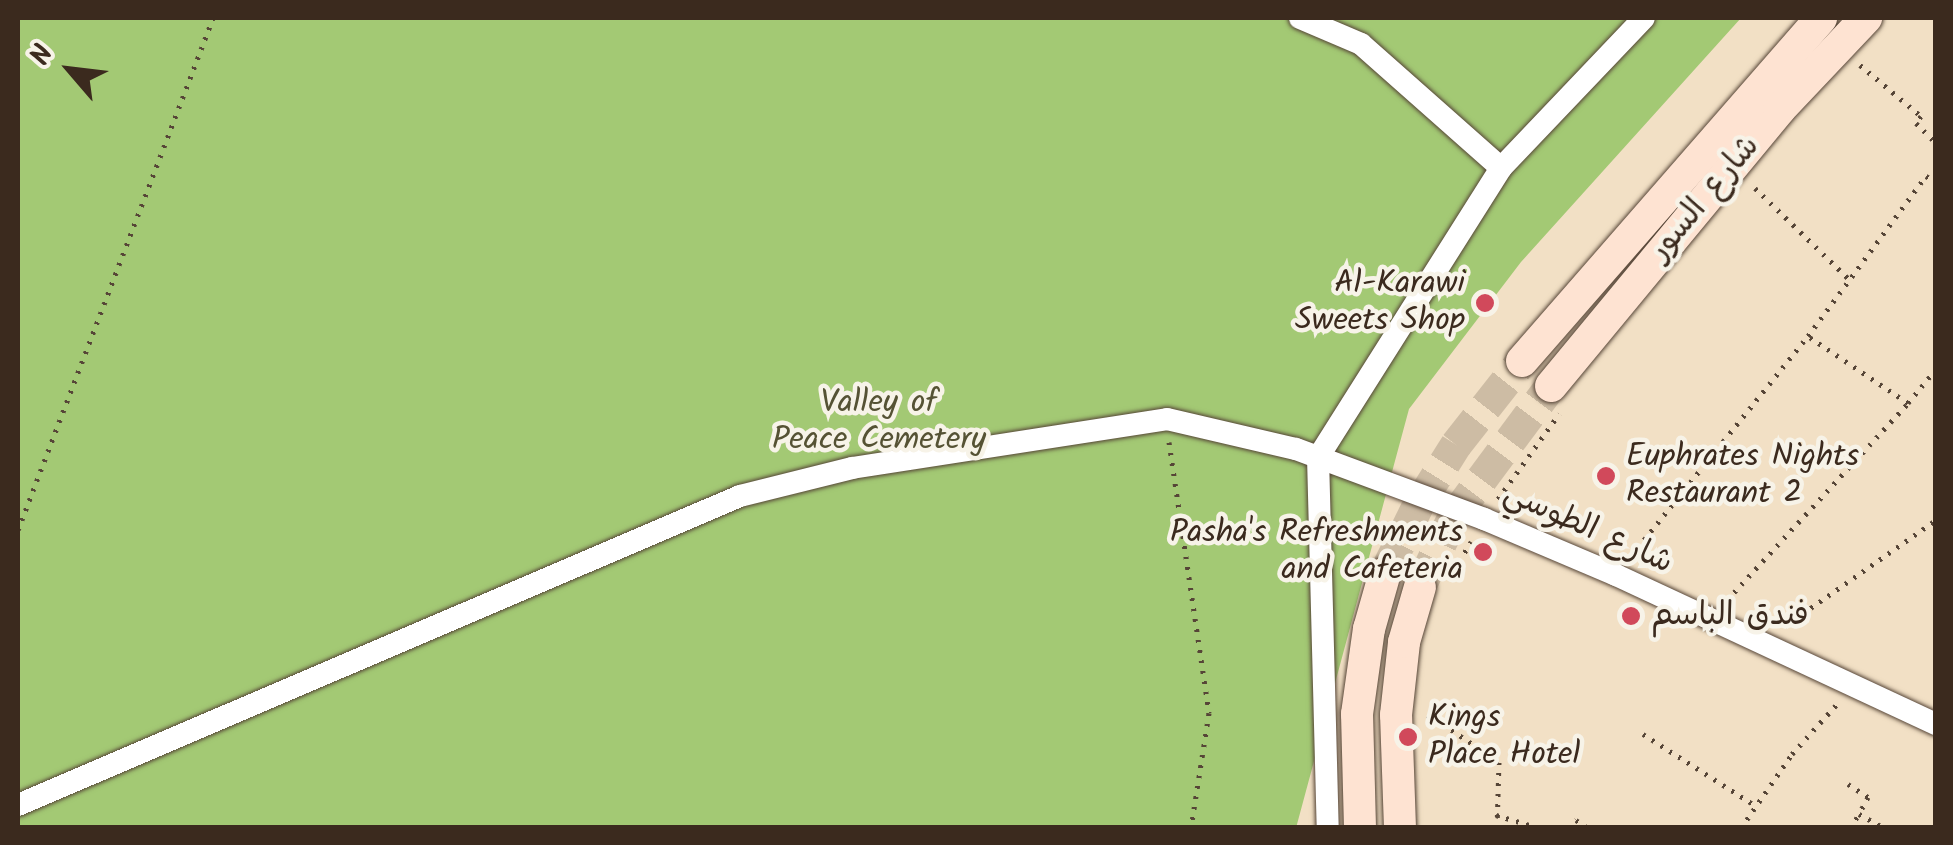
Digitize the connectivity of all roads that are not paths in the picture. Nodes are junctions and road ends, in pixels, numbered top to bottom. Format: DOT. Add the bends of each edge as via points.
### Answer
graph roads {
  1 [pos="1300,18"];
  2 [pos="1644,18"];
  3 [pos="1820,18"];
  4 [pos="1866,18"];
  5 [pos="1501,168"];
  6 [pos="1522,361"];
  7 [pos="1561,392"];
  8 [pos="1318,457"];
  9 [pos="1385,573"];
  10 [pos="1433,585"];
  11 [pos="1936,724"];
  12 [pos="18,806"];
  13 [pos="1328,828"];
  14 [pos="1360,828"];
  15 [pos="1400,828"];
  1 -- 5 [label="street" via="1361,44"];
  2 -- 5 [label="street"];
  3 -- 6 [label="main road, شارع السور"];
  4 -- 7 [label="main road, شارع السور" via="1768,124"];
  5 -- 8 [label="street"];
  8 -- 11 [label="street, شارع الطوسي" via="1616,575"];
  8 -- 12 [label="street, شارع الطوسي" via="1167,419 852,468 740,496"];
  8 -- 13 [label="street"];
  9 -- 14 [label="main road" via="1357,714"];
  10 -- 15 [label="main road" via="1404,642 1396,714"];
}
